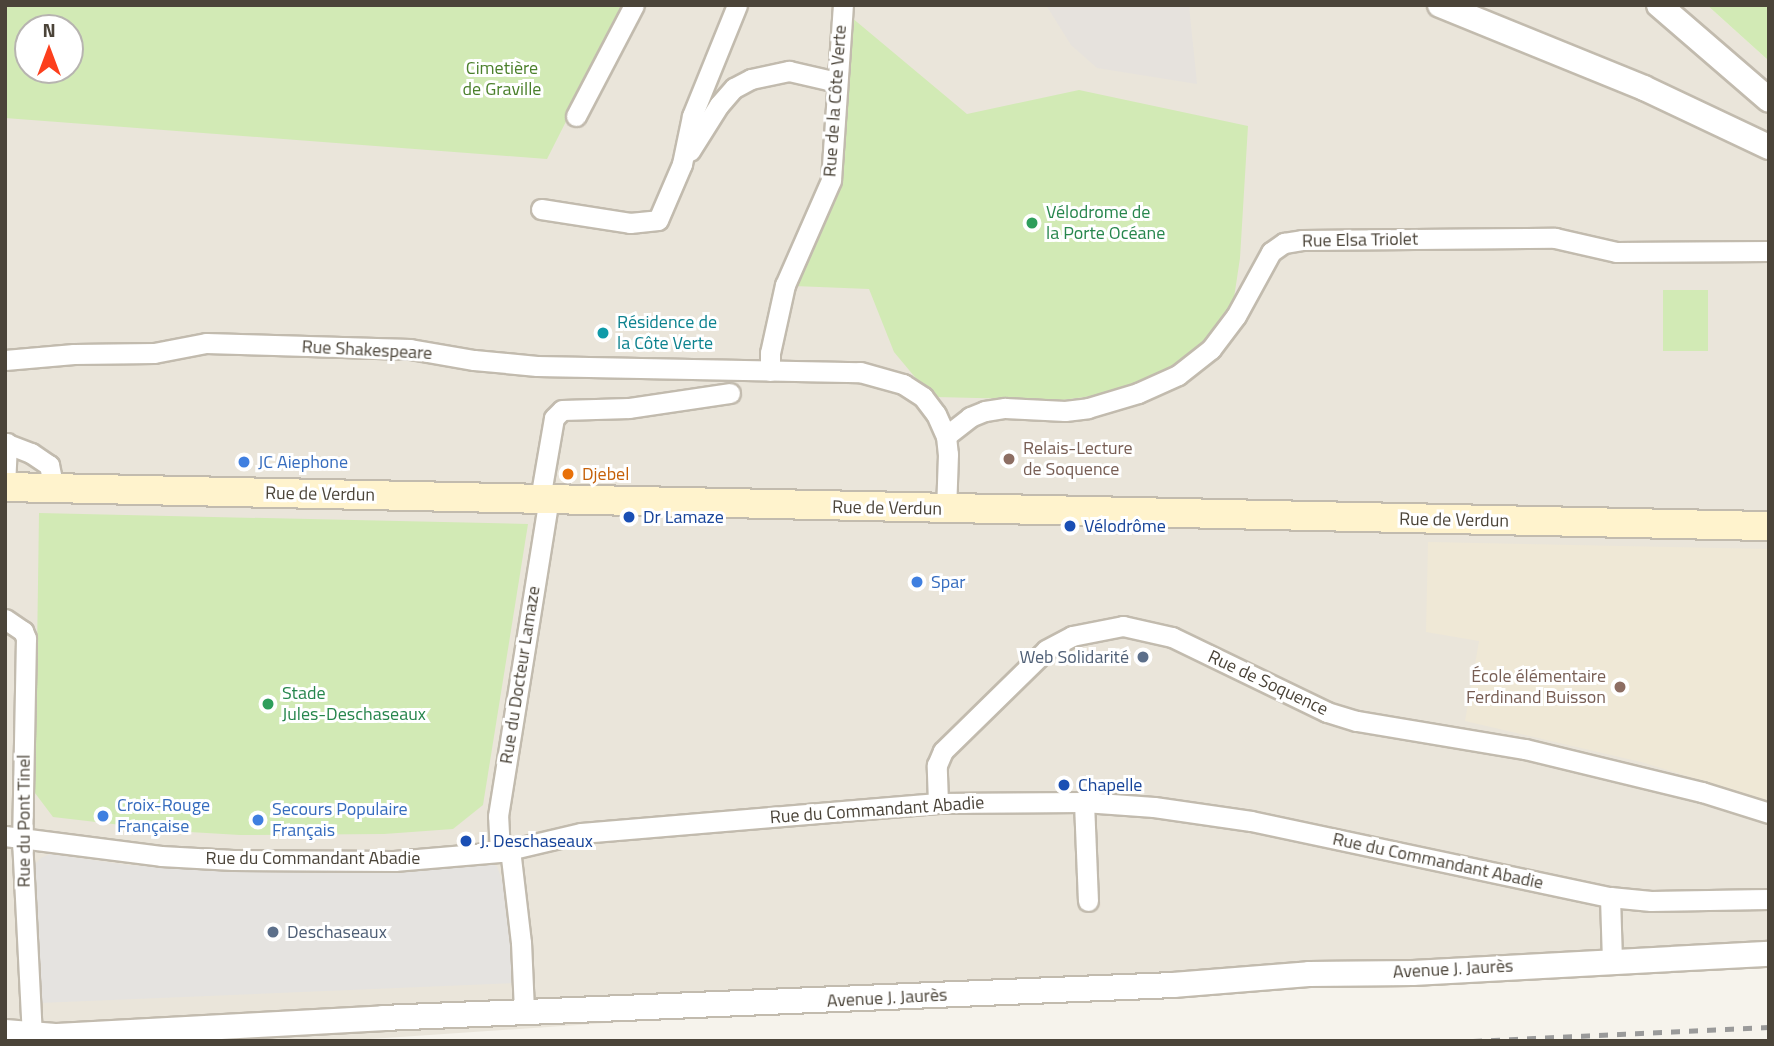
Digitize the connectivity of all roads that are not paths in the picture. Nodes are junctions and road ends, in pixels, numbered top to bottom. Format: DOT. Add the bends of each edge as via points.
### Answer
graph roads {
  1 [pos="634,5"];
  2 [pos="737,5"];
  3 [pos="843,5"];
  4 [pos="1440,5"];
  5 [pos="1659,5"];
  6 [pos="837,82"];
  7 [pos="1769,100"];
  8 [pos="576,116"];
  9 [pos="1769,147"];
  10 [pos="682,164"];
  11 [pos="541,209"];
  12 [pos="1769,251"];
  13 [pos="5,360"];
  14 [pos="770,371"];
  15 [pos="730,393"];
  16 [pos="946,436"];
  17 [pos="6,443"];
  18 [pos="5,487"];
  19 [pos="54,489"];
  20 [pos="544,499"];
  21 [pos="946,510"];
  22 [pos="1769,526"];
  23 [pos="5,619"];
  24 [pos="1084,802"];
  25 [pos="938,803"];
  26 [pos="1769,813"];
  27 [pos="13,838"];
  28 [pos="505,851"];
  29 [pos="1610,897"];
  30 [pos="1769,900"];
  31 [pos="1088,901"];
  32 [pos="1769,954"];
  33 [pos="1612,961"];
  34 [pos="524,1012"];
  35 [pos="339,1030"];
  36 [pos="5,1032"];
  37 [pos="32,1034"];
  1 -- 8 [label="street"];
  2 -- 10 [label="street" via="692,116"];
  3 -- 6 [label="street, Rue de la Côte Verte"];
  4 -- 9 [label="street" via="1644,88"];
  5 -- 7 [label="street"];
  6 -- 10 [label="street" via="789,71 751,79 734,88 719,105"];
  6 -- 14 [label="street, Rue de la Côte Verte" via="831,180 785,285 769,353"];
  10 -- 11 [label="street" via="664,211 649,223"];
  12 -- 16 [label="street, Rue Elsa Triolet" via="1616,252 1555,238 1284,243 1271,252 1236,316 1211,349 1178,375 1088,408 985,411"];
  13 -- 14 [label="street, Rue Shakespeare" via="154,353 206,343 410,349 537,366"];
  14 -- 16 [label="street" via="860,372 904,384 923,397"];
  15 -- 20 [label="street, Rue du Docteur Lamaze" via="629,408 562,411 554,418"];
  16 -- 21 [label="street"];
  17 -- 18 [label="street"];
  17 -- 19 [label="street" via="49,465"];
  18 -- 19 [label="main road, Rue de Verdun"];
  19 -- 20 [label="main road, Rue de Verdun"];
  20 -- 21 [label="main road, Rue de Verdun"];
  20 -- 28 [label="street, Rue du Docteur Lamaze" via="498,816"];
  21 -- 22 [label="main road, Rue de Verdun"];
  23 -- 27 [label="street, Rue du Pont Tinel" via="26,638"];
  24 -- 25 [label="street, Rue du Commandant Abadie"];
  24 -- 29 [label="street, Rue du Commandant Abadie" via="1251,821"];
  24 -- 31 [label="street"];
  25 -- 26 [label="street, Rue de Soquence" via="937,765 943,751 1046,650 1072,636 1123,626 1172,637 1327,712 1357,721 1525,749"];
  25 -- 28 [label="street, Rue du Commandant Abadie" via="581,833"];
  27 -- 28 [label="street, Rue du Commandant Abadie" via="258,861 394,862"];
  27 -- 37 [label="street, Rue du Pont Tinel"];
  28 -- 34 [label="street, Rue du Docteur Lamaze" via="521,943"];
  29 -- 30 [label="street, Rue du Commandant Abadie"];
  29 -- 33 [label="street"];
  32 -- 33 [label="street, Avenue J. Jaurès"];
  33 -- 34 [label="street, Avenue J. Jaurès"];
  34 -- 35 [label="street, Avenue J. Jaurès"];
  35 -- 37 [label="street, Avenue J. Jaurès"];
  36 -- 37 [label="street, Avenue J. Jaurès"];
}
